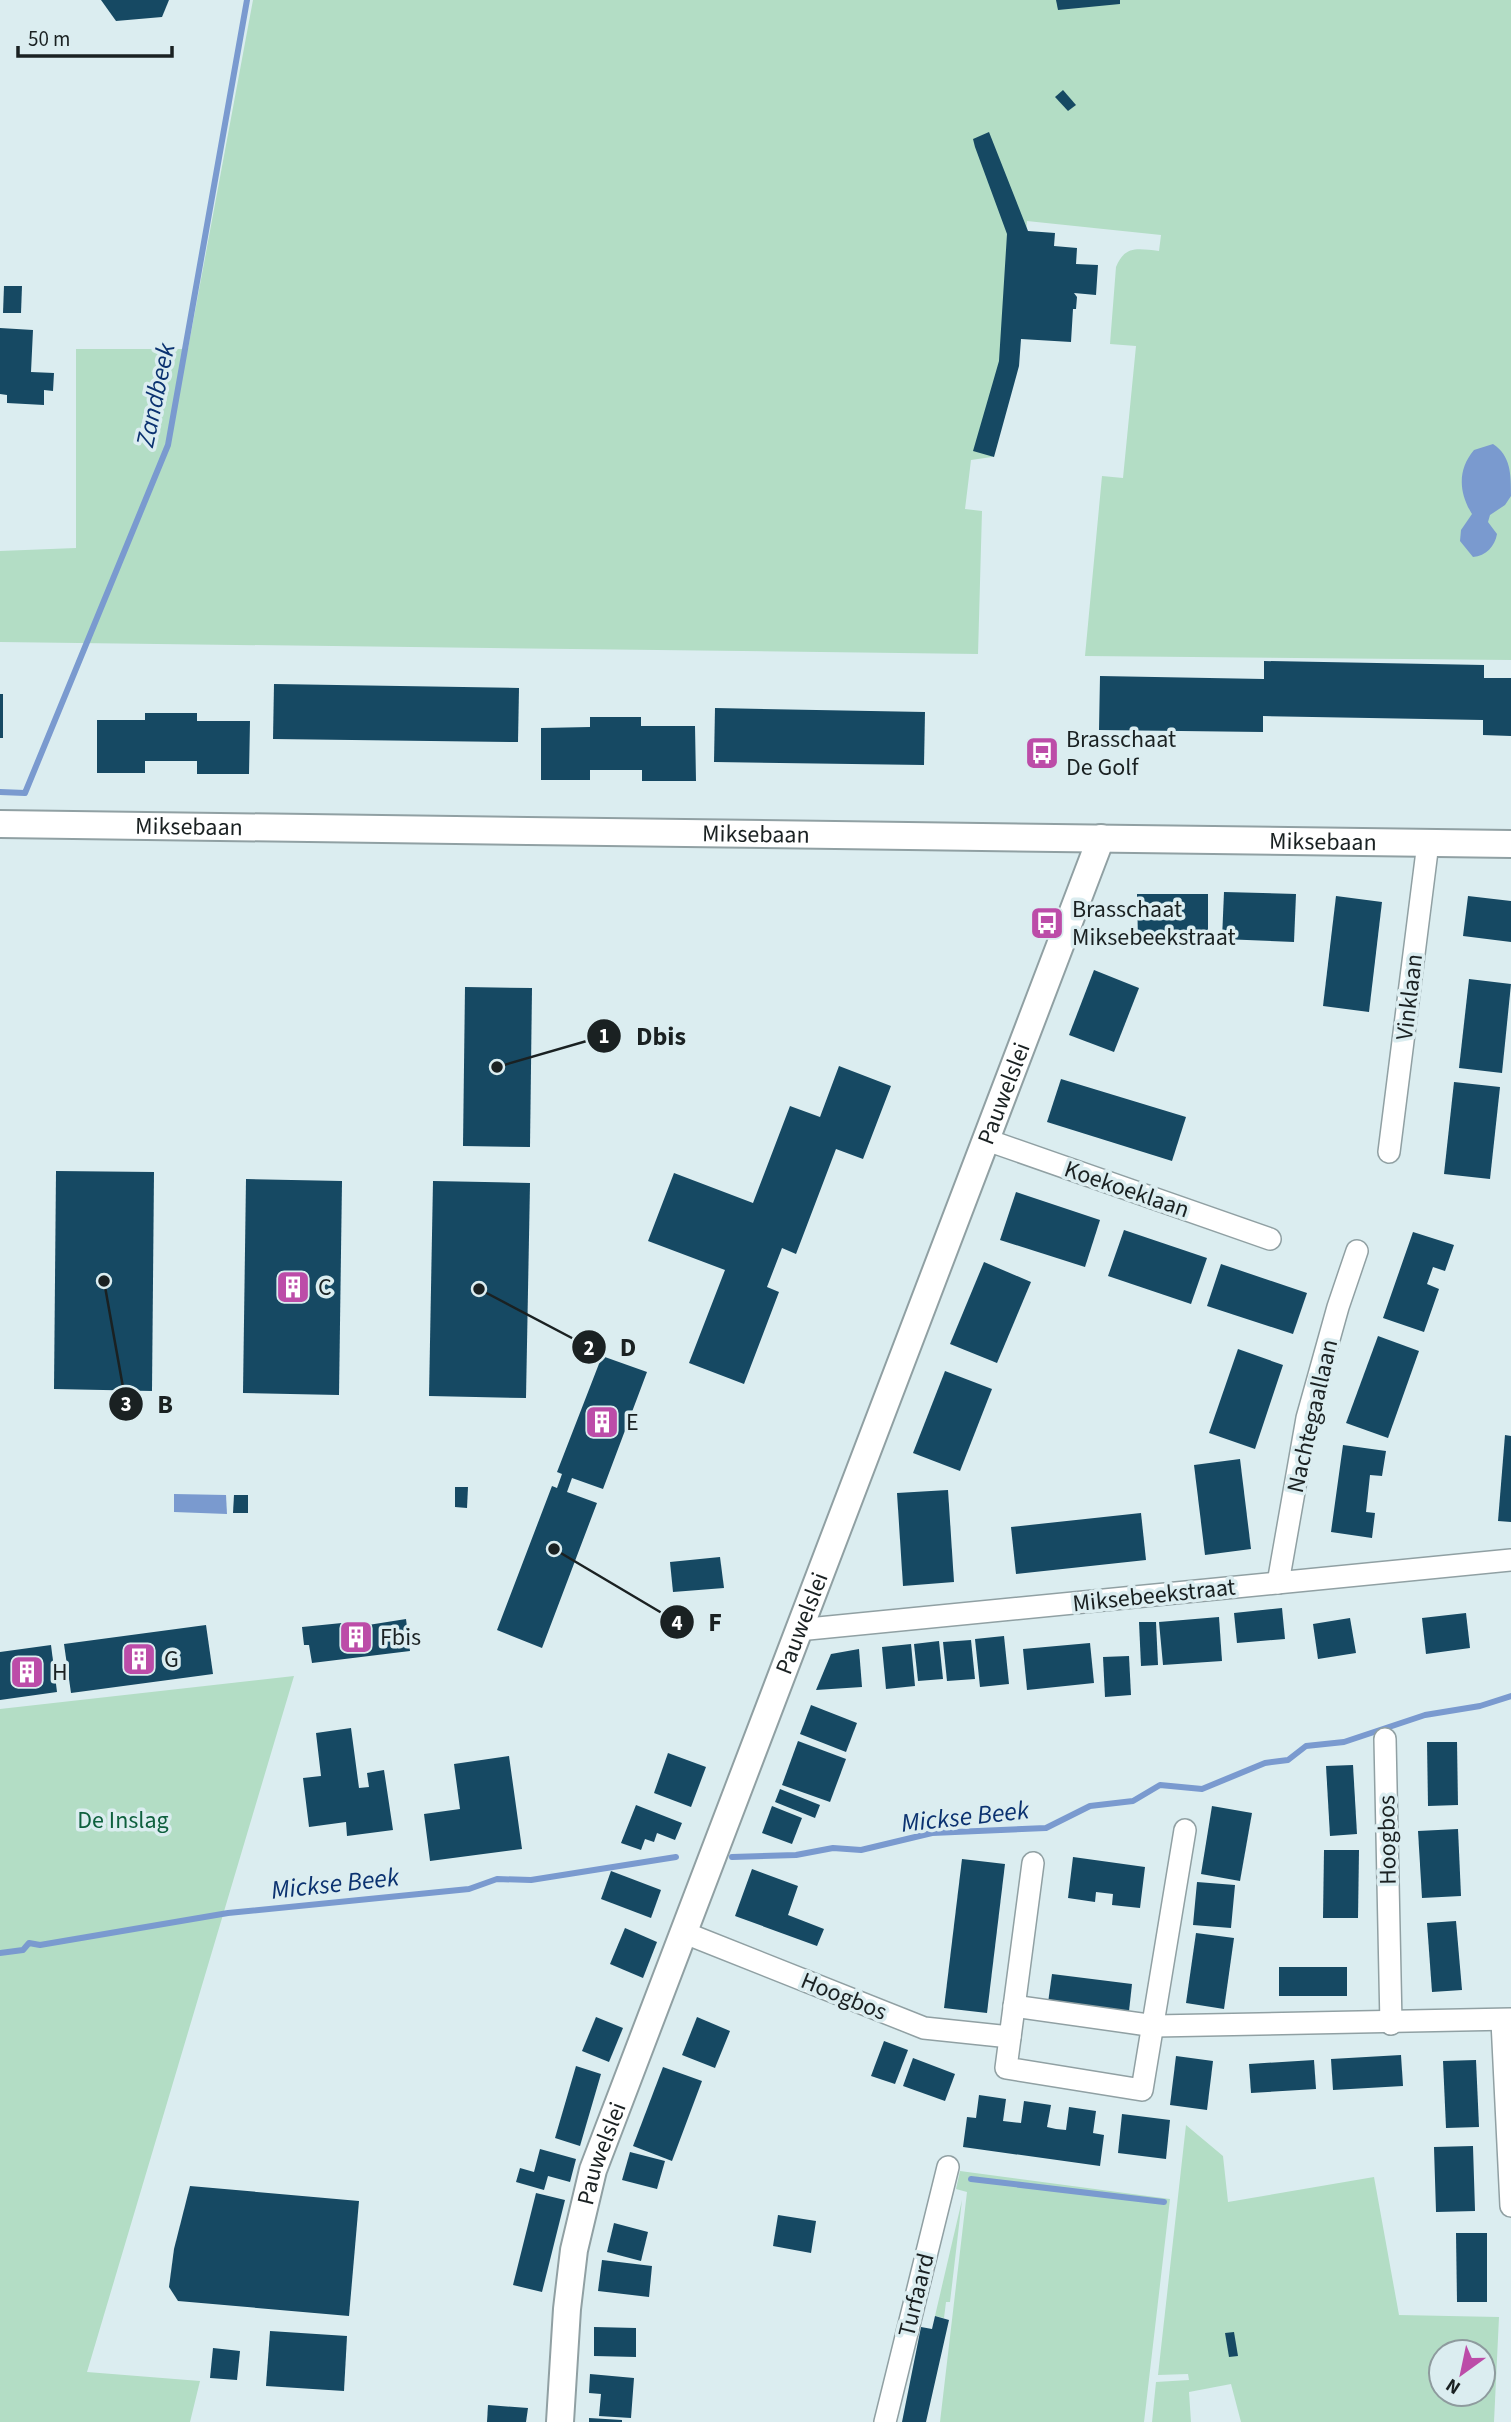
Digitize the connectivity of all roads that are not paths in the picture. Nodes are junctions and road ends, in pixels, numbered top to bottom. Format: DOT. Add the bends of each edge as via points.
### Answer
graph roads {
  1 [pos="0,824"];
  2 [pos="1101,838"];
  3 [pos="1428,843"];
  4 [pos="1511,844"];
  5 [pos="985,1139"];
  6 [pos="1389,1152"];
  7 [pos="1270,1239"];
  8 [pos="1357,1251"];
  9 [pos="1511,1560"];
  10 [pos="1278,1583"];
  11 [pos="798,1630"];
  12 [pos="1385,1739"];
  13 [pos="1185,1830"];
  14 [pos="1033,1863"];
  15 [pos="685,1933"];
  16 [pos="1014,2006"];
  17 [pos="1506,2020"];
  18 [pos="1391,2024"];
  19 [pos="1155,2026"];
  20 [pos="1010,2037"];
  21 [pos="947,2167"];
  22 [pos="1511,2206"];
  23 [pos="560,2422"];
  24 [pos="885,2422"];
  1 -- 2 [label="street, Miksebaan"];
  2 -- 3 [label="street, Miksebaan"];
  2 -- 5 [label="street, Pauwelslei"];
  3 -- 4 [label="street, Miksebaan"];
  3 -- 6 [label="street, Vinklaan"];
  5 -- 7 [label="street, Koekoeklaan"];
  5 -- 11 [label="street, Pauwelslei"];
  8 -- 10 [label="street, Nachtegaallaan" via="1307,1418"];
  9 -- 10 [label="street, Miksebeekstraat"];
  10 -- 11 [label="street, Miksebeekstraat"];
  11 -- 15 [label="street, Pauwelslei"];
  12 -- 18 [label="street, Hoogbos"];
  13 -- 19 [label="street"];
  14 -- 16 [label="street"];
  15 -- 20 [label="street, Hoogbos" via="924,2028"];
  15 -- 23 [label="street, Pauwelslei" via="593,2170 574,2250"];
  16 -- 19 [label="street"];
  16 -- 20 [label="street"];
  17 -- 18 [label="street"];
  17 -- 22 [label="street"];
  18 -- 19 [label="street"];
  19 -- 20 [label="street" via="1142,2090 1006,2068"];
  21 -- 24 [label="street, Turfaard"];
}
